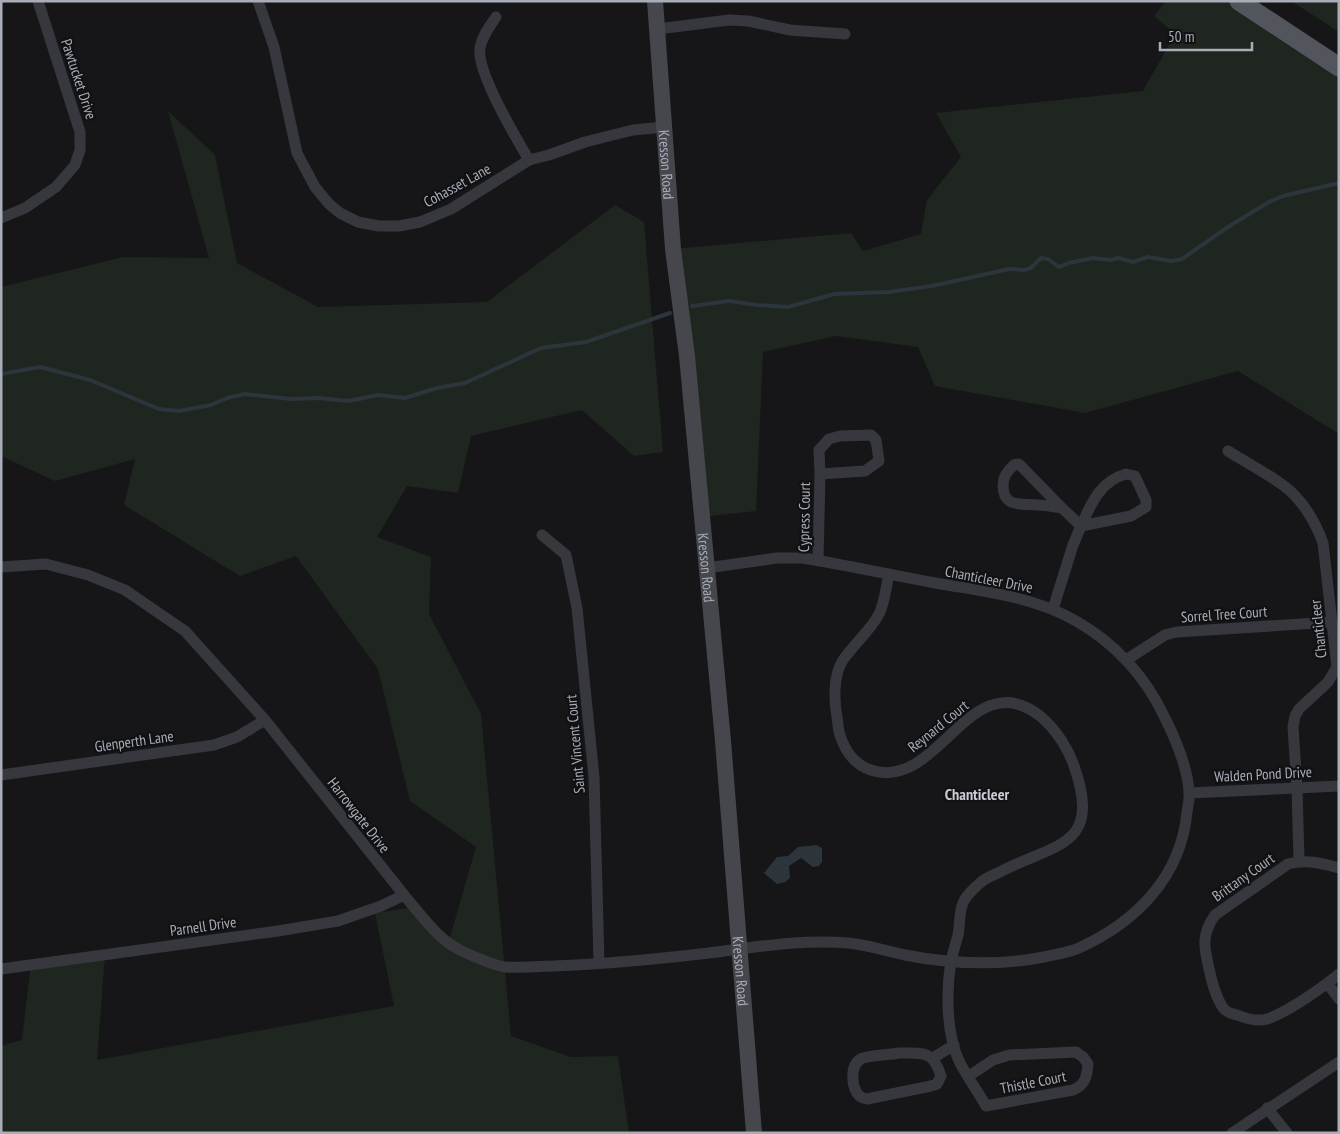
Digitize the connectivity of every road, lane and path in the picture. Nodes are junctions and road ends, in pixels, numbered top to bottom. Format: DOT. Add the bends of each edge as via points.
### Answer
graph roads {
  1 [pos="38,1"];
  2 [pos="258,1"];
  3 [pos="655,1"];
  4 [pos="1239,1"];
  5 [pos="496,17"];
  6 [pos="658,29"];
  7 [pos="845,34"];
  8 [pos="1339,67"];
  9 [pos="665,127"];
  10 [pos="529,160"];
  11 [pos="1,218"];
  12 [pos="1228,451"];
  13 [pos="820,474"];
  14 [pos="1062,508"];
  15 [pos="1081,526"];
  16 [pos="542,535"];
  17 [pos="818,561"];
  18 [pos="1,567"];
  19 [pos="707,568"];
  20 [pos="889,574"];
  21 [pos="1053,610"];
  22 [pos="1332,622"];
  23 [pos="1126,660"];
  24 [pos="265,720"];
  25 [pos="1,774"];
  26 [pos="1339,786"];
  27 [pos="1297,788"];
  28 [pos="1190,793"];
  29 [pos="1299,861"];
  30 [pos="1339,868"];
  31 [pos="404,895"];
  32 [pos="740,948"];
  33 [pos="951,962"];
  34 [pos="599,963"];
  35 [pos="1,969"];
  36 [pos="1339,974"];
  37 [pos="1328,984"];
  38 [pos="1339,999"];
  39 [pos="954,1045"];
  40 [pos="933,1058"];
  41 [pos="1339,1062"];
  42 [pos="969,1076"];
  43 [pos="986,1106"];
  44 [pos="1267,1108"];
  45 [pos="754,1133"];
  46 [pos="1232,1133"];
  47 [pos="1287,1133"];
  1 -- 11 [label="street, Pawtucket Drive" via="80,132 80,150 75,165 56,187 25,208"];
  2 -- 10 [label="street, Cohasset Lane" via="274,47 297,153 315,187 340,213 358,222 379,226 420,222 451,209"];
  3 -- 6 [label="street, Kresson Road"];
  4 -- 8 [label="main road"];
  5 -- 10 [label="street" via="480,46 480,58 502,114"];
  6 -- 7 [label="street" via="729,20 790,30"];
  6 -- 9 [label="street, Kresson Road"];
  9 -- 10 [label="street, Cohasset Lane" via="634,130"];
  9 -- 19 [label="street, Kresson Road" via="673,249 687,356"];
  12 -- 22 [label="street, Chanticleer" via="1286,487 1318,529 1324,543"];
  13 -- 13 [label="street, Cypress Court" via="819,450 829,439 871,435 876,440 878,461 865,471"];
  13 -- 17 [label="street, Cypress Court"];
  14 -- 14 [label="street" via="1019,464 1008,470 1003,483 1004,493 1014,504"];
  14 -- 15 [label="street"];
  15 -- 15 [label="street" via="1101,488 1119,476 1135,476 1146,507 1131,516"];
  15 -- 21 [label="street"];
  16 -- 34 [label="street, Saint Vincent Court" via="566,555 577,608 594,777"];
  17 -- 19 [label="street, Chanticleer Drive" via="777,558"];
  17 -- 20 [label="street, Chanticleer Drive"];
  18 -- 24 [label="street, Harrowgate Drive" via="46,564 88,575 125,590 185,631"];
  19 -- 32 [label="street, Kresson Road"];
  20 -- 21 [label="street, Chanticleer Drive" via="1017,597"];
  20 -- 33 [label="street, Reynard Court" via="880,612 842,662 836,683 840,737 859,766 884,773 900,771 932,752 983,708 999,702 1014,702 1033,711 1060,738 1074,764 1084,801 1083,818 1076,833 1064,843 980,882 963,903"];
  21 -- 23 [label="street, Chanticleer Drive" via="1077,621"];
  22 -- 23 [label="street, Sorrel Tree Court" via="1177,632 1165,635"];
  22 -- 27 [label="street, Chanticleer" via="1337,668 1295,716"];
  23 -- 28 [label="street, Chanticleer Drive" via="1143,678 1159,705 1183,762"];
  24 -- 25 [label="street, Glenperth Lane" via="237,737 214,745"];
  24 -- 31 [label="street, Harrowgate Drive"];
  26 -- 27 [label="street, Walden Pond Drive"];
  27 -- 28 [label="street, Walden Pond Drive"];
  27 -- 29 [label="street, Chanticleer"];
  28 -- 33 [label="street, Chanticleer Drive" via="1182,843 1168,873 1147,902 1114,929 1078,948 1030,960 988,964"];
  29 -- 30 [label="street, Brittany Court"];
  29 -- 37 [label="street, Brittany Court" via="1288,864 1215,915 1205,934 1204,949 1222,1007 1248,1019 1267,1019 1281,1013"];
  31 -- 34 [label="street, Harrowgate Drive" via="451,945 503,967"];
  31 -- 35 [label="street, Parnell Drive" via="338,921"];
  32 -- 33 [label="street, Chanticleer Drive" via="803,942 852,944"];
  32 -- 34 [label="street, Harrowgate Drive"];
  32 -- 45 [label="street, Kresson Road"];
  33 -- 39 [label="street, Reynard Court" via="948,1005"];
  36 -- 37 [label="street, Brittany Court"];
  37 -- 38 [label="street"];
  39 -- 40 [label="street"];
  39 -- 42 [label="street, Reynard Court"];
  40 -- 40 [label="street" via="942,1076 937,1084 867,1099 856,1093 853,1068 862,1058 899,1053 923,1053"];
  41 -- 44 [label="street"];
  42 -- 43 [label="street, Reynard Court"];
  42 -- 43 [label="street, Thistle Court" via="993,1060 1010,1055 1076,1052 1088,1064 1084,1082 1073,1090"];
  44 -- 46 [label="street"];
  44 -- 47 [label="street"];
}
